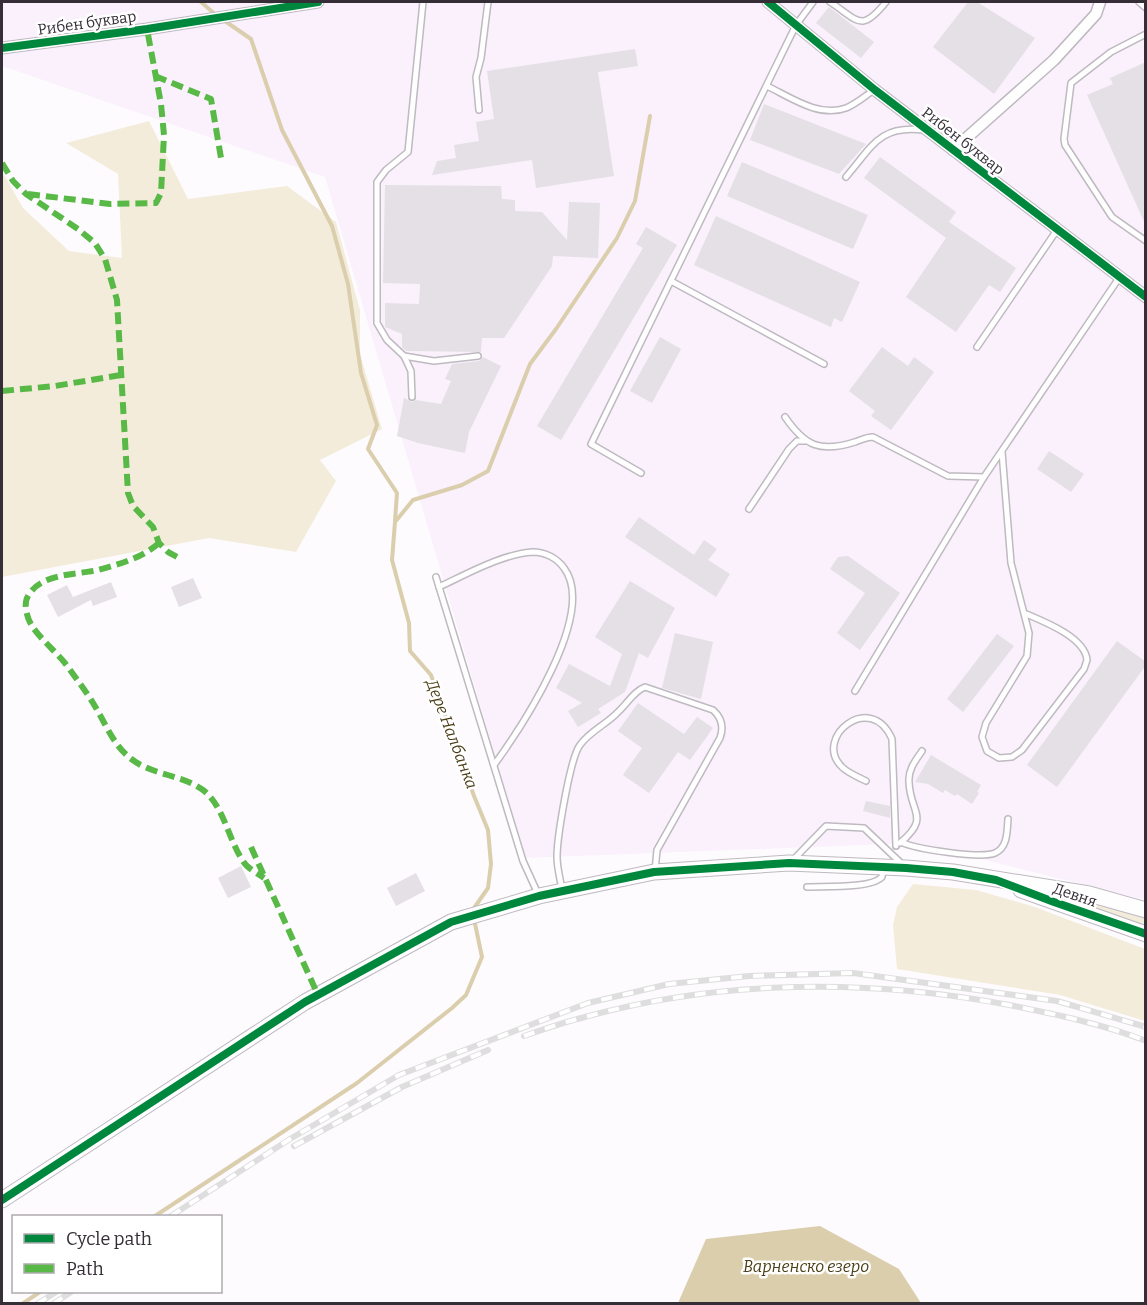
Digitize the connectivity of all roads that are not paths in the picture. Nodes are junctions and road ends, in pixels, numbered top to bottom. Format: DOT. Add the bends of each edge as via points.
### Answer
graph roads {
  1 [pos="318,2"];
  2 [pos="423,2"];
  3 [pos="488,2"];
  4 [pos="768,2"];
  5 [pos="813,2"];
  6 [pos="830,2"];
  7 [pos="886,2"];
  8 [pos="1100,2"];
  9 [pos="1139,2"];
  10 [pos="1146,8"];
  11 [pos="796,25"];
  12 [pos="1146,34"];
  13 [pos="2,48"];
  14 [pos="767,86"];
  15 [pos="875,90"];
  16 [pos="479,110"];
  17 [pos="928,131"];
  18 [pos="953,150"];
  19 [pos="846,177"];
  20 [pos="1057,230"];
  21 [pos="1146,241"];
  22 [pos="1119,278"];
  23 [pos="671,281"];
  24 [pos="1146,297"];
  25 [pos="977,347"];
  26 [pos="404,356"];
  27 [pos="478,356"];
  28 [pos="824,364"];
  29 [pos="412,397"];
  30 [pos="785,417"];
  31 [pos="805,441"];
  32 [pos="1002,452"];
  33 [pos="641,473"];
  34 [pos="984,477"];
  35 [pos="749,509"];
  36 [pos="436,577"];
  37 [pos="439,587"];
  38 [pos="1024,614"];
  39 [pos="855,691"];
  40 [pos="922,751"];
  41 [pos="494,765"];
  42 [pos="866,781"];
  43 [pos="1008,819"];
  44 [pos="898,844"];
  45 [pos="888,850"];
  46 [pos="789,863"];
  47 [pos="883,867"];
  48 [pos="906,868"];
  49 [pos="654,872"];
  50 [pos="996,880"];
  51 [pos="807,887"];
  52 [pos="563,891"];
  53 [pos="539,896"];
  54 [pos="1146,910"];
  55 [pos="1146,934"];
  56 [pos="2,1200"];
  1 -- 13 [label="street, Рибен буквар"];
  2 -- 26 [label="lane" via="408,152 377,182 377,323 387,340"];
  3 -- 16 [label="lane" via="476,77"];
  4 -- 11 [label="street, Рибен буквар"];
  5 -- 11 [label="lane"];
  6 -- 7 [label="lane" via="863,21 871,19"];
  8 -- 18 [label="street" via="1096,14 1054,60"];
  9 -- 10 [label="lane"];
  11 -- 14 [label="lane"];
  11 -- 15 [label="street, Рибен буквар"];
  12 -- 21 [label="lane" via="1111,52 1071,83 1064,139 1112,217"];
  14 -- 15 [label="lane" via="815,109 830,111 854,104"];
  14 -- 23 [label="lane"];
  15 -- 17 [label="street, Рибен буквар"];
  17 -- 18 [label="street, Рибен буквар"];
  17 -- 19 [label="lane" via="908,128 880,137"];
  18 -- 20 [label="street, Рибен буквар"];
  20 -- 22 [label="street, Рибен буквар"];
  20 -- 25 [label="lane"];
  22 -- 24 [label="street, Рибен буквар"];
  22 -- 32 [label="lane"];
  23 -- 28 [label="lane"];
  23 -- 33 [label="lane" via="591,444"];
  26 -- 27 [label="lane" via="434,361"];
  26 -- 29 [label="lane" via="411,371"];
  30 -- 31 [label="lane"];
  31 -- 34 [label="lane" via="836,447 873,437 948,476"];
  31 -- 35 [label="lane" via="797,441 789,449"];
  32 -- 34 [label="lane"];
  32 -- 38 [label="lane" via="1011,563"];
  34 -- 39 [label="lane"];
  36 -- 37 [label="lane"];
  37 -- 41 [label="lane"];
  37 -- 41 [label="lane" via="489,564 531,552 556,560 568,573 569,623 551,674"];
  38 -- 38 [label="lane" via="1029,633 1027,656 983,729 983,744 999,758 1012,757 1022,750 1087,660 1082,647 1060,629"];
  40 -- 44 [label="lane" via="908,781 917,822 915,829"];
  41 -- 53 [label="lane" via="523,861"];
  42 -- 44 [label="lane" via="842,767 834,744 847,723 867,718 884,725 892,739"];
  43 -- 44 [label="lane" via="1005,841 995,853 983,855"];
  44 -- 45 [label="lane"];
  45 -- 46 [label="lane" via="864,828 826,826"];
  45 -- 48 [label="lane"];
  46 -- 47 [label="street"];
  46 -- 49 [label="street"];
  47 -- 48 [label="street"];
  47 -- 51 [label="lane" via="882,877 877,881"];
  48 -- 50 [label="street"];
  49 -- 52 [label="street"];
  49 -- 52 [label="lane" via="657,850 720,738 722,726 713,710 645,687 578,747 558,841"];
  50 -- 54 [label="street, Девня" via="1089,894"];
  50 -- 55 [label="street, Девня"];
  52 -- 53 [label="street"];
  53 -- 56 [label="street" via="451,922 305,1002"];
}
